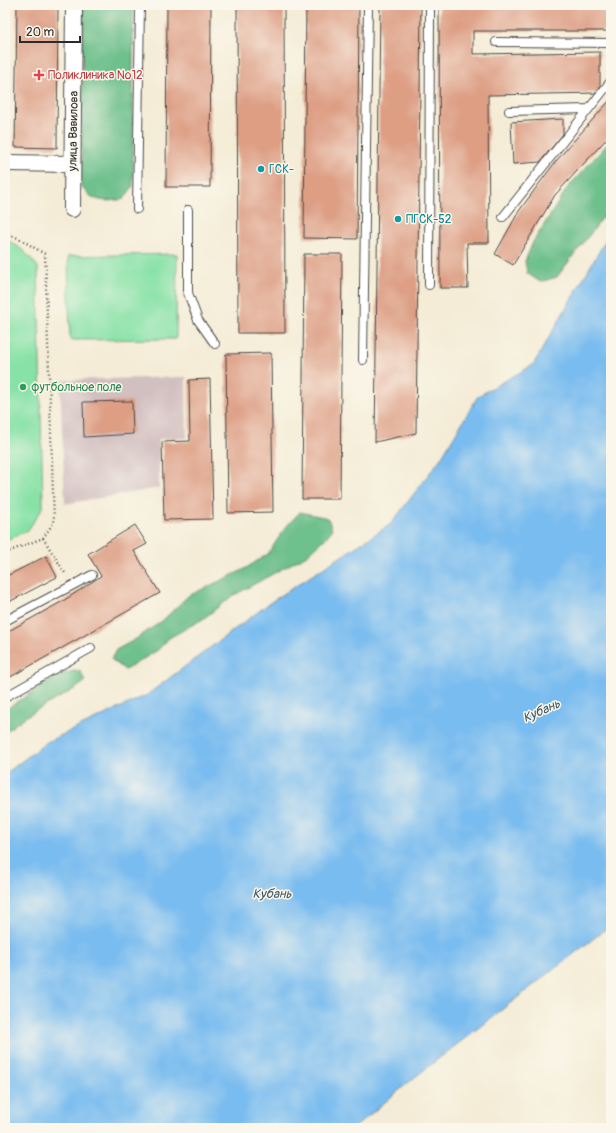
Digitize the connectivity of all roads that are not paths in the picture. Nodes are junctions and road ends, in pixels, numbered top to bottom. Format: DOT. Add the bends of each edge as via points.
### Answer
graph roads {
  1 [pos="74,5"];
  2 [pos="140,5"];
  3 [pos="368,5"];
  4 [pos="430,5"];
  5 [pos="496,42"];
  6 [pos="611,43"];
  7 [pos="611,81"];
  8 [pos="588,109"];
  9 [pos="509,111"];
  10 [pos="5,163"];
  11 [pos="72,164"];
  12 [pos="72,209"];
  13 [pos="138,209"];
  14 [pos="188,210"];
  15 [pos="503,217"];
  16 [pos="429,285"];
  17 [pos="215,344"];
  18 [pos="363,360"];
  19 [pos="92,575"];
  20 [pos="5,621"];
  21 [pos="91,648"];
  22 [pos="5,697"];
  1 -- 11 [label="street, улица Вавилова"];
  2 -- 13 [label="lane"];
  3 -- 18 [label="lane"];
  4 -- 16 [label="lane"];
  5 -- 6 [label="lane"];
  7 -- 8 [label="lane"];
  8 -- 9 [label="lane"];
  8 -- 15 [label="lane"];
  10 -- 11 [label="street"];
  11 -- 12 [label="street, улица Вавилова"];
  14 -- 17 [label="lane" via="188,293 198,320"];
  19 -- 20 [label="lane"];
  21 -- 22 [label="lane"];
}
